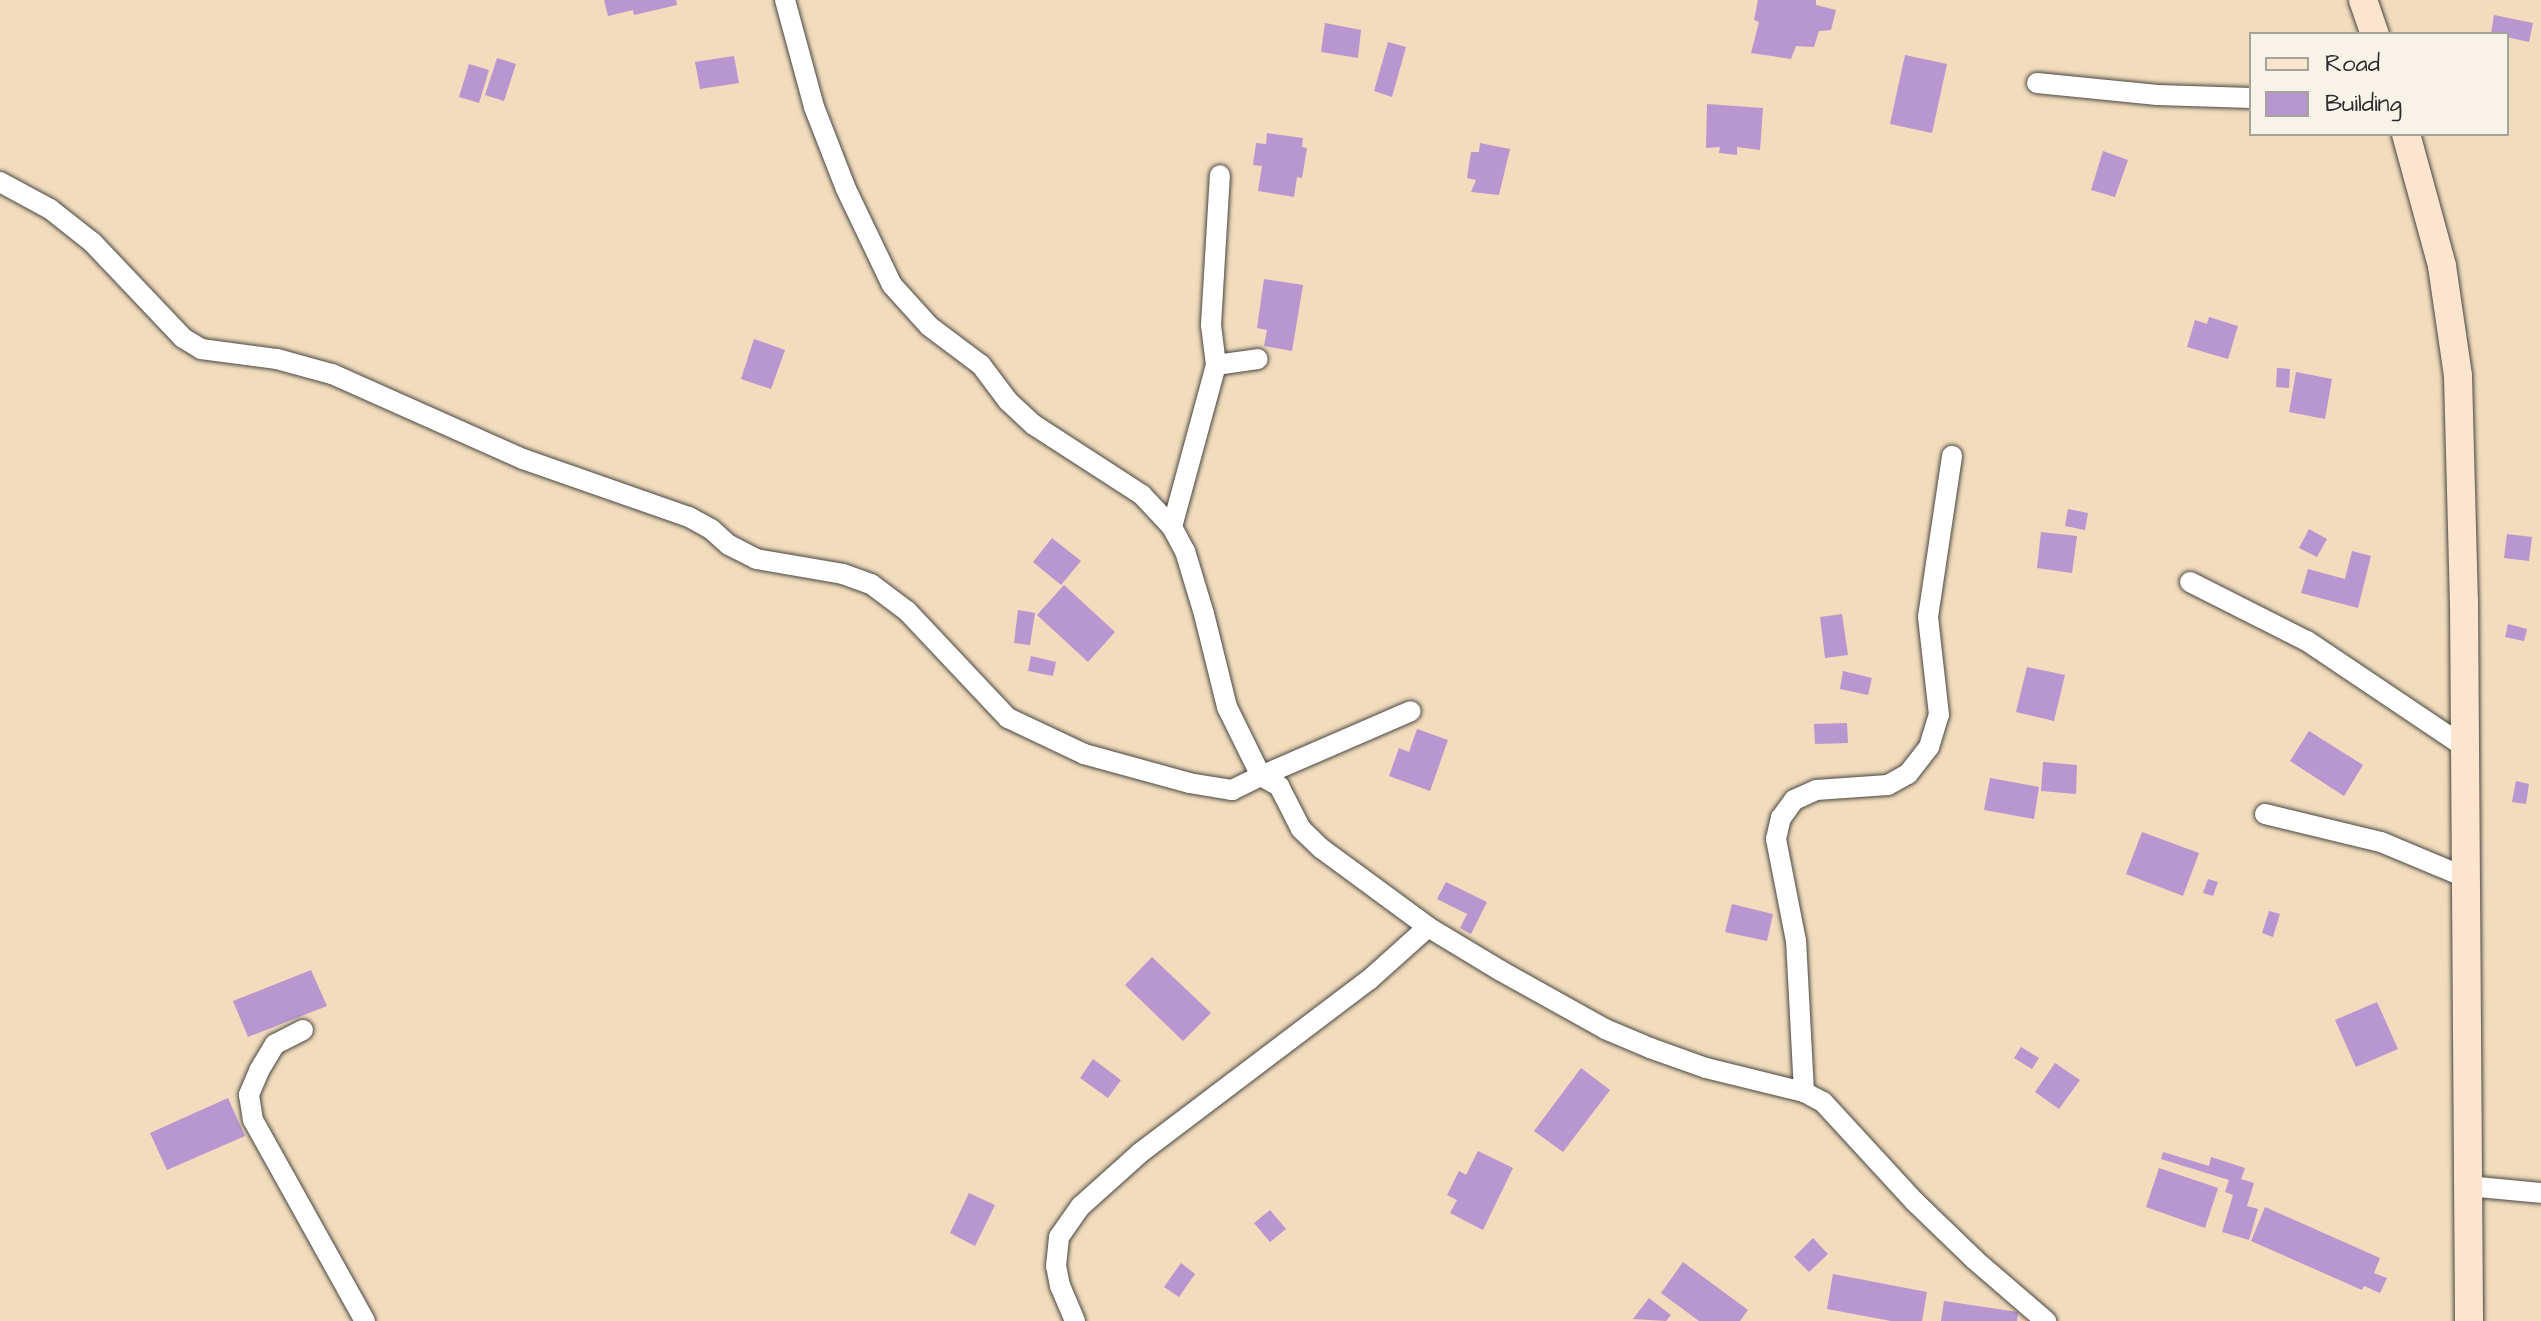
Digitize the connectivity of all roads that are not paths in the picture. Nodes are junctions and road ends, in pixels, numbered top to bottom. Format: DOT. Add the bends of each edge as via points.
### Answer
graph roads {
  1 [pos="785,0"];
  2 [pos="2363,0"];
  3 [pos="2374,32"];
  4 [pos="2037,83"];
  5 [pos="2249,98"];
  6 [pos="2407,136"];
  7 [pos="1220,175"];
  8 [pos="0,182"];
  9 [pos="1258,359"];
  10 [pos="1216,365"];
  11 [pos="1952,456"];
  12 [pos="1172,527"];
  13 [pos="2190,582"];
  14 [pos="1411,711"];
  15 [pos="2466,748"];
  16 [pos="1261,776"];
  17 [pos="2265,814"];
  18 [pos="2467,878"];
  19 [pos="1428,927"];
  20 [pos="303,1030"];
  21 [pos="1804,1092"];
  22 [pos="2467,1186"];
  23 [pos="2541,1193"];
  24 [pos="365,1321"];
  25 [pos="1075,1321"];
  26 [pos="2046,1321"];
  27 [pos="2469,1321"];
  1 -- 12 [label="street" via="814,107 892,285 929,326 981,365 1034,425 1142,495"];
  2 -- 3 [label="main road"];
  4 -- 5 [label="street"];
  6 -- 15 [label="main road" via="2442,266 2458,376"];
  7 -- 10 [label="street" via="1211,325"];
  8 -- 16 [label="street" via="50,209 92,242 183,338 201,349 277,359 332,374 523,459 689,517 756,559 871,584 907,611 1008,718 1084,754 1232,790"];
  9 -- 10 [label="street"];
  10 -- 12 [label="street"];
  11 -- 21 [label="street" via="1928,617 1939,715 1929,747 1908,774 1888,785 1816,790 1794,800 1781,818 1776,839 1796,941"];
  12 -- 16 [label="street" via="1185,551 1227,707"];
  13 -- 15 [label="street" via="2307,641"];
  14 -- 16 [label="street"];
  15 -- 18 [label="main road"];
  16 -- 19 [label="street" via="1279,786 1301,829 1322,849"];
  17 -- 18 [label="street" via="2381,842"];
  18 -- 22 [label="main road"];
  19 -- 21 [label="street" via="1605,1029 1706,1068"];
  19 -- 25 [label="street" via="1369,980 1140,1153 1081,1206 1059,1237 1056,1266"];
  20 -- 24 [label="street" via="275,1044 259,1071 249,1095 253,1120"];
  21 -- 26 [label="street" via="1823,1102 1934,1221"];
  22 -- 23 [label="street"];
  22 -- 27 [label="main road"];
}
